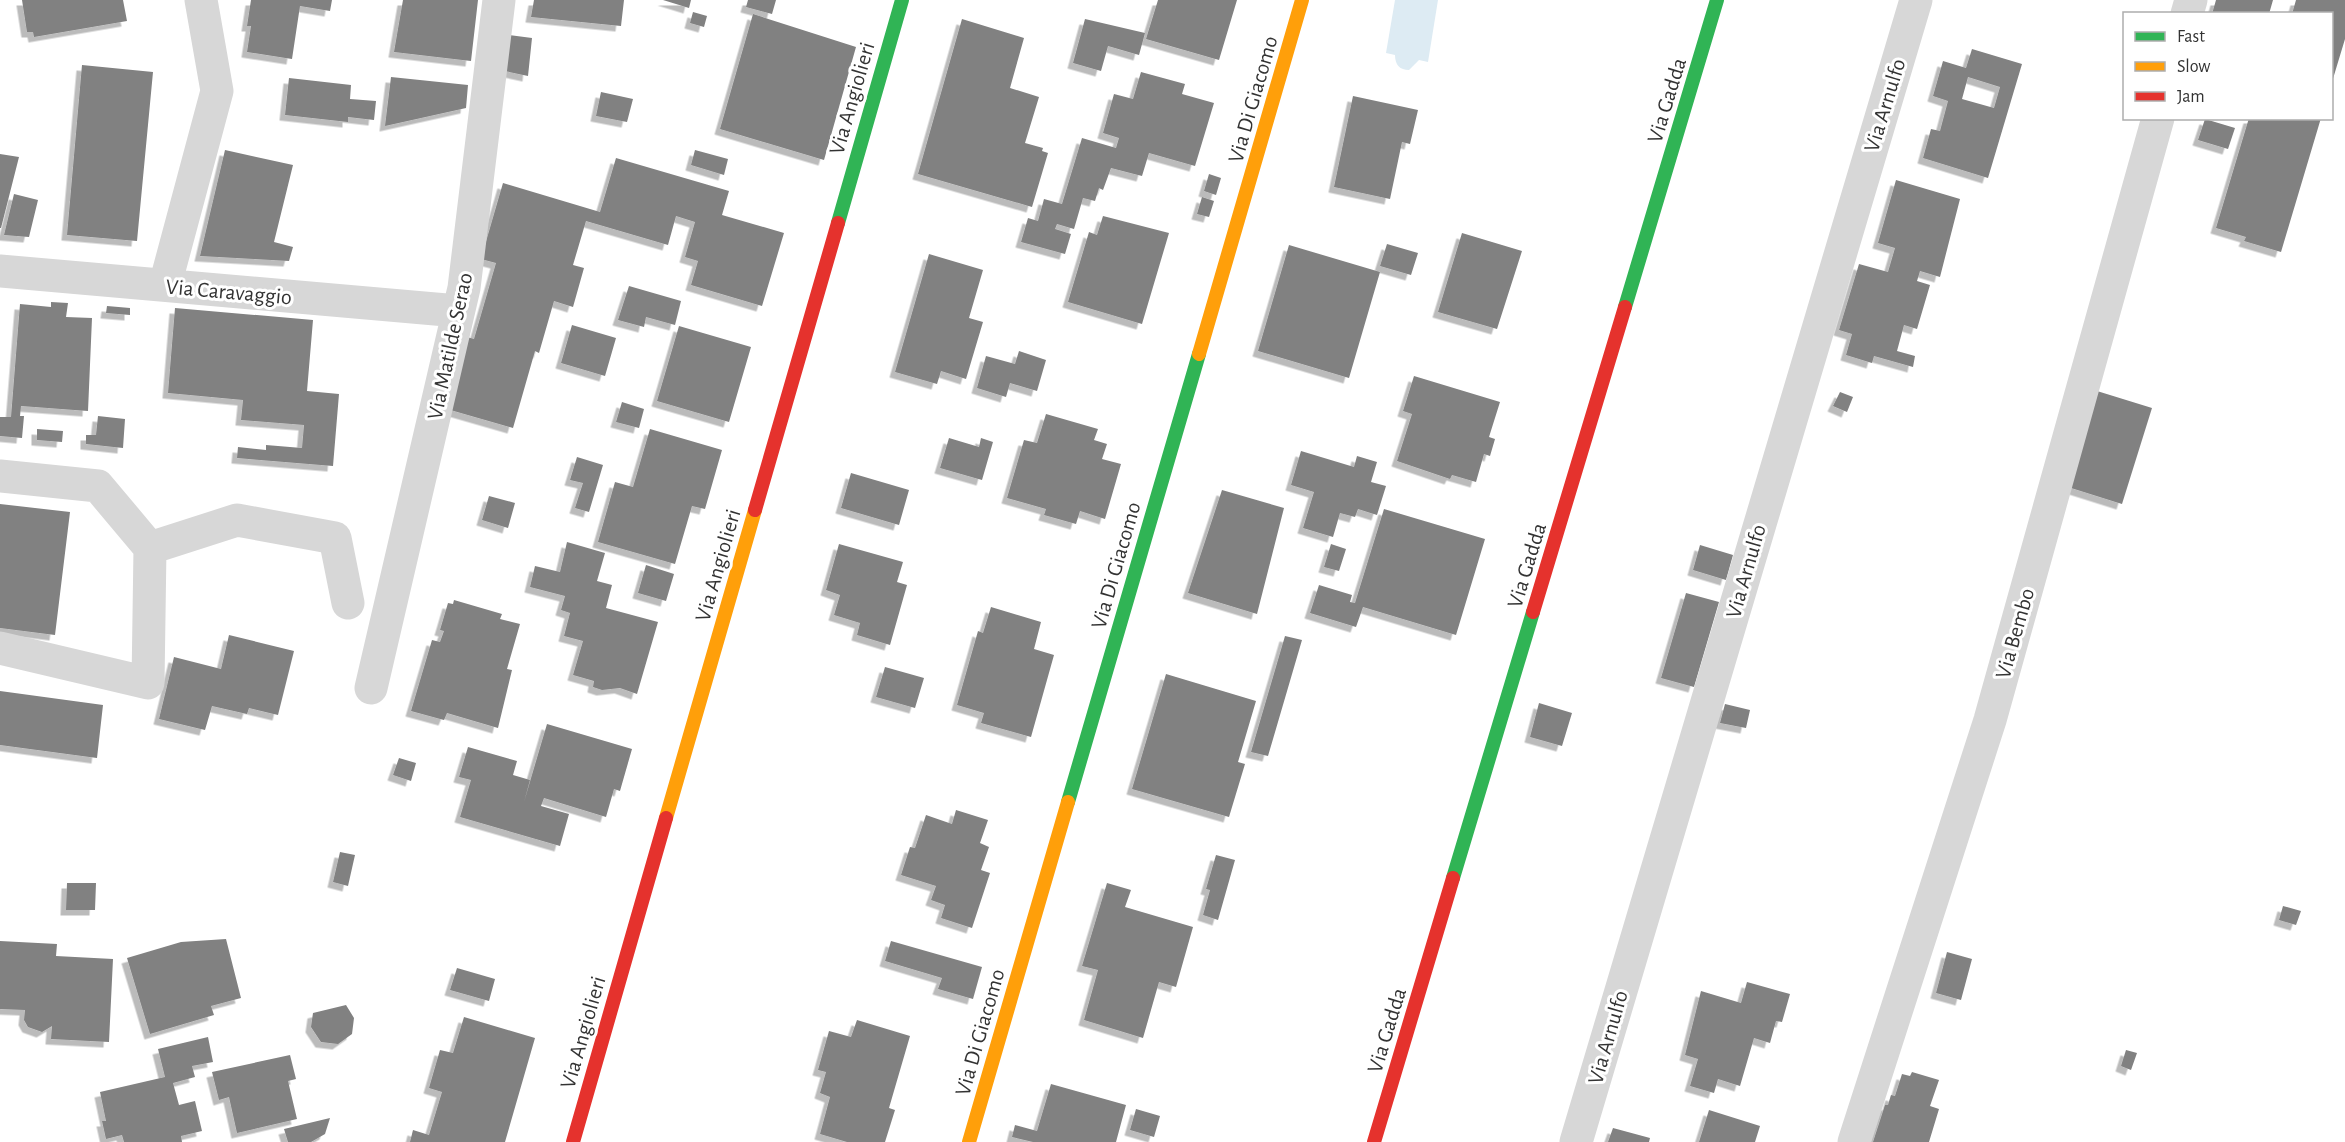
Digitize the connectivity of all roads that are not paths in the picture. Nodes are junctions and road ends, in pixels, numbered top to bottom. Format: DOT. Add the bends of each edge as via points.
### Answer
graph roads {
  1 [pos="201,0"];
  2 [pos="499,0"];
  3 [pos="902,0"];
  4 [pos="1302,0"];
  5 [pos="1717,0"];
  6 [pos="1916,0"];
  7 [pos="2157,120"];
  8 [pos="0,271"];
  9 [pos="165,285"];
  10 [pos="458,311"];
  11 [pos="0,476"];
  12 [pos="150,548"];
  13 [pos="348,603"];
  14 [pos="0,648"];
  15 [pos="371,688"];
  16 [pos="573,1142"];
  17 [pos="969,1142"];
  18 [pos="1374,1142"];
  19 [pos="1576,1142"];
  20 [pos="1854,1142"];
  1 -- 9 [label="street" via="217,91"];
  2 -- 10 [label="street, Via Matilde Serao"];
  3 -- 16 [label="street, Via Angiolieri"];
  4 -- 17 [label="street, Via Di Giacomo"];
  5 -- 18 [label="street, Via Gadda"];
  6 -- 19 [label="street, Via Arnulfo"];
  7 -- 20 [label="street, Via Bembo" via="1990,720"];
  8 -- 9 [label="street, Via Caravaggio"];
  9 -- 10 [label="street, Via Caravaggio"];
  10 -- 15 [label="street, Via Matilde Serao"];
  11 -- 12 [label="street" via="98,486"];
  12 -- 13 [label="street" via="237,520 335,538"];
  12 -- 14 [label="street" via="148,683"];
}
